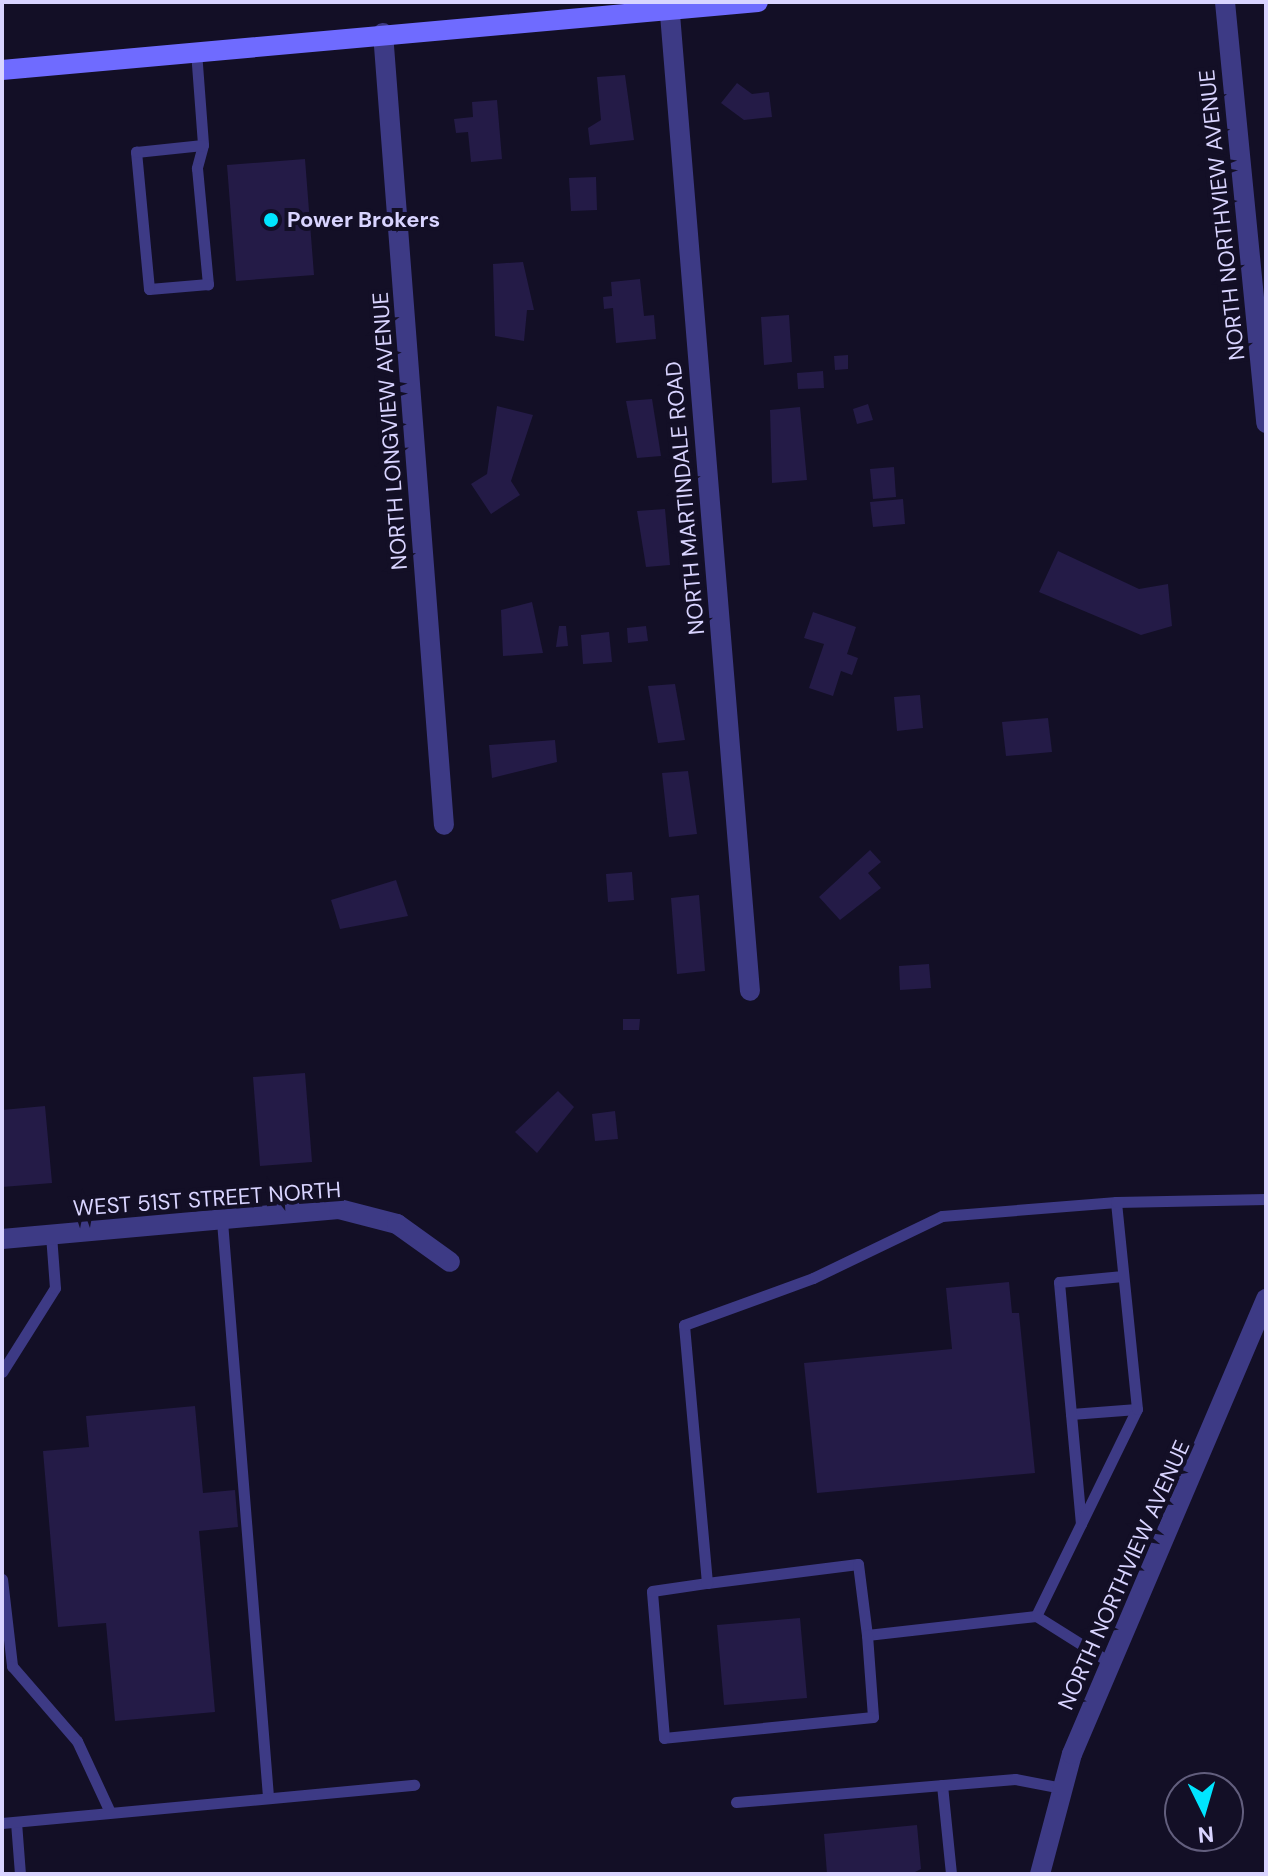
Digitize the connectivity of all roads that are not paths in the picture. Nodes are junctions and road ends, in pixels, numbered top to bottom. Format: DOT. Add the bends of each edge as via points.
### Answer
graph roads {
  1 [pos="758,2"];
  2 [pos="1225,2"];
  3 [pos="669,6"];
  4 [pos="383,33"];
  5 [pos="196,51"];
  6 [pos="2,70"];
  7 [pos="203,145"];
  8 [pos="1259,277"];
  9 [pos="1266,423"];
  10 [pos="444,825"];
  11 [pos="750,991"];
  12 [pos="1266,1199"];
  13 [pos="1116,1202"];
  14 [pos="222,1221"];
  15 [pos="51,1235"];
  16 [pos="2,1239"];
  17 [pos="450,1262"];
  18 [pos="1123,1276"];
  19 [pos="1266,1299"];
  20 [pos="2,1372"];
  21 [pos="1137,1409"];
  22 [pos="1071,1414"];
  23 [pos="1081,1524"];
  24 [pos="2,1579"];
  25 [pos="707,1583"];
  26 [pos="1036,1616"];
  27 [pos="867,1635"];
  28 [pos="1111,1663"];
  29 [pos="414,1785"];
  30 [pos="942,1785"];
  31 [pos="1062,1788"];
  32 [pos="268,1796"];
  33 [pos="736,1802"];
  34 [pos="110,1812"];
  35 [pos="16,1822"];
  36 [pos="2,1823"];
  37 [pos="20,1874"];
  38 [pos="951,1874"];
  39 [pos="1040,1874"];
  1 -- 3 [label="main road"];
  2 -- 8 [label="street, NORTH NORTHVIEW AVENUE"];
  3 -- 4 [label="main road"];
  3 -- 11 [label="street, NORTH MARTINDALE ROAD"];
  4 -- 5 [label="main road"];
  4 -- 10 [label="street, NORTH LONGVIEW AVENUE"];
  5 -- 6 [label="main road"];
  5 -- 7 [label="lane"];
  7 -- 7 [label="lane" via="197,168 208,284 149,289 136,152"];
  8 -- 9 [label="street, NORTH NORTHVIEW AVENUE"];
  12 -- 13 [label="lane"];
  13 -- 18 [label="lane"];
  13 -- 25 [label="lane" via="942,1216 813,1278 684,1325"];
  14 -- 15 [label="street, WEST 51ST STREET NORTH"];
  14 -- 17 [label="street, WEST 51ST STREET NORTH" via="339,1209 397,1224"];
  14 -- 32 [label="lane"];
  15 -- 16 [label="street, WEST 51ST STREET NORTH"];
  15 -- 20 [label="lane" via="55,1288"];
  18 -- 21 [label="lane"];
  18 -- 22 [label="lane" via="1059,1282"];
  19 -- 28 [label="street, NORTH NORTHVIEW AVENUE"];
  21 -- 22 [label="lane"];
  21 -- 23 [label="lane"];
  22 -- 23 [label="lane"];
  23 -- 26 [label="lane"];
  24 -- 34 [label="lane" via="12,1666 77,1741"];
  25 -- 27 [label="lane" via="858,1564"];
  25 -- 27 [label="lane" via="652,1591 664,1738 873,1717"];
  26 -- 27 [label="lane"];
  26 -- 28 [label="lane"];
  28 -- 31 [label="street, NORTH NORTHVIEW AVENUE"];
  29 -- 32 [label="lane"];
  30 -- 31 [label="lane" via="1015,1779"];
  30 -- 33 [label="lane"];
  30 -- 38 [label="lane"];
  31 -- 39 [label="street, NORTH NORTHVIEW AVENUE"];
  32 -- 34 [label="lane"];
  34 -- 35 [label="lane"];
  35 -- 36 [label="lane"];
  35 -- 37 [label="lane"];
}
